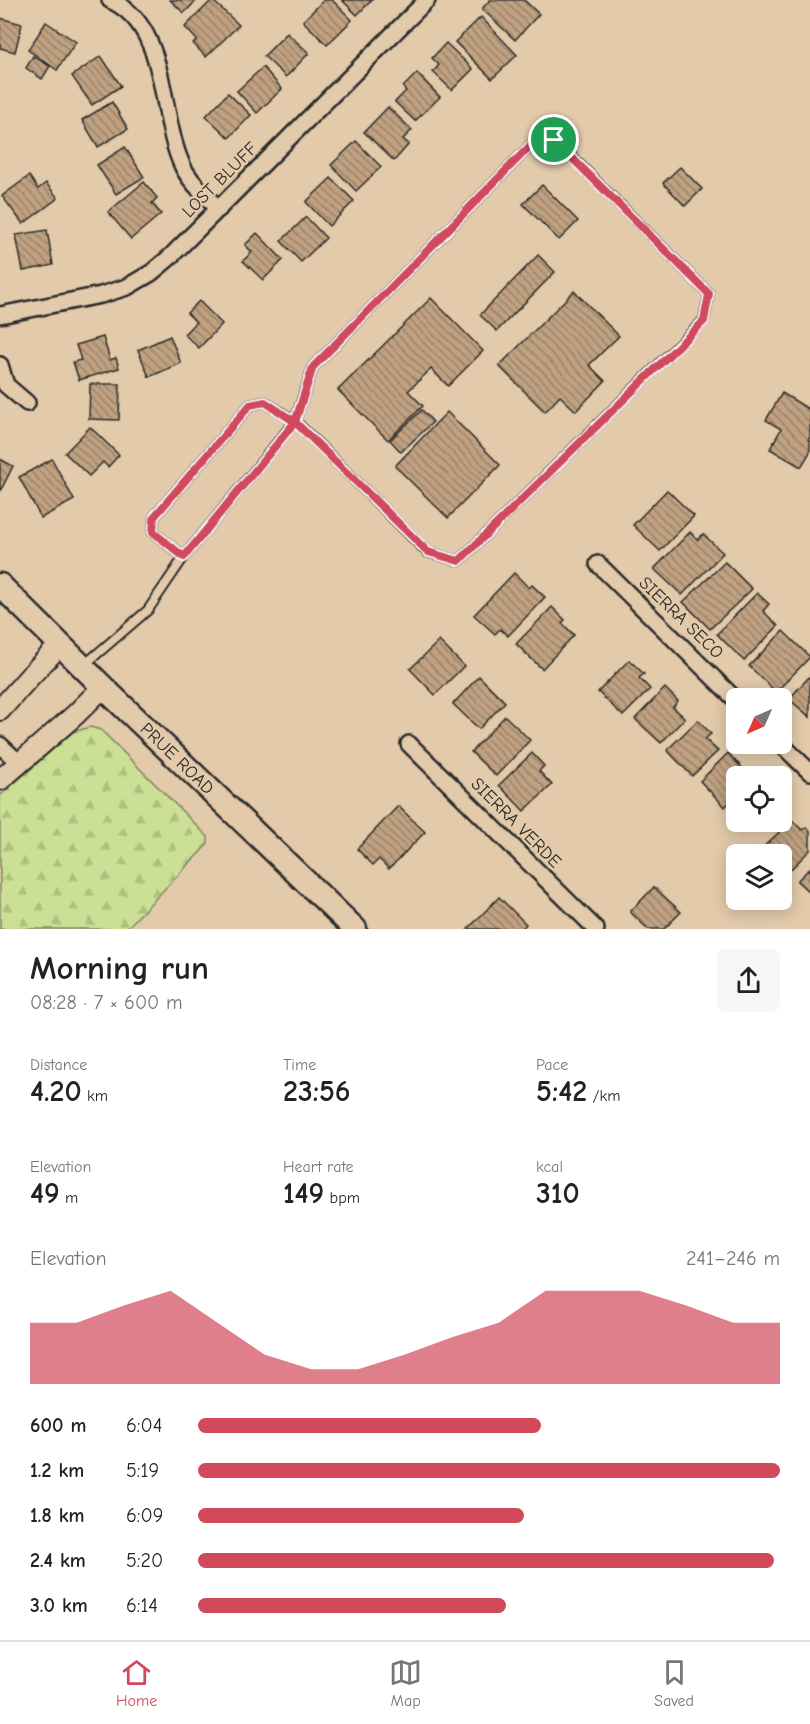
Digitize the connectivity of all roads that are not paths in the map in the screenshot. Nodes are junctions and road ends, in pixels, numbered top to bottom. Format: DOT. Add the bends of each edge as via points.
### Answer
graph roads {
  1 [pos="110,0"];
  2 [pos="427,0"];
  3 [pos="219,209"];
  4 [pos="0,315"];
  5 [pos="0,365"];
  6 [pos="27,403"];
  7 [pos="295,422"];
  8 [pos="184,557"];
  9 [pos="597,564"];
  10 [pos="0,585"];
  11 [pos="60,645"];
  12 [pos="82,667"];
  13 [pos="103,687"];
  14 [pos="726,690"];
  15 [pos="0,710"];
  16 [pos="409,744"];
  17 [pos="0,745"];
  18 [pos="791,754"];
  19 [pos="19,764"];
  20 [pos="810,772"];
  21 [pos="0,780"];
  22 [pos="355,929"];
  23 [pos="596,929"];
  1 -- 3 [label="street" via="138,23 153,49 183,168"];
  2 -- 3 [label="street, LOST BLUFF"];
  3 -- 4 [label="street, LOST BLUFF" via="169,258 127,287"];
  5 -- 6 [label="street" via="6,385"];
  7 -- 7 [label="lane" via="313,367 532,144 554,140 709,294 704,321 459,561 428,552"];
  7 -- 8 [label="lane"];
  7 -- 8 [label="lane" via="265,402 250,405 154,517 153,532"];
  8 -- 12 [label="lane" via="148,610"];
  9 -- 14 [label="street, SIERRA SECO"];
  10 -- 11 [label="main road, PRUE ROAD"];
  11 -- 12 [label="main road, PRUE ROAD"];
  11 -- 15 [label="street"];
  12 -- 13 [label="main road, PRUE ROAD"];
  13 -- 19 [label="street"];
  13 -- 22 [label="main road, PRUE ROAD"];
  16 -- 23 [label="street, SIERRA VERDE"];
  17 -- 19 [label="street"];
  18 -- 20 [label="street"];
  19 -- 21 [label="street"];
}
